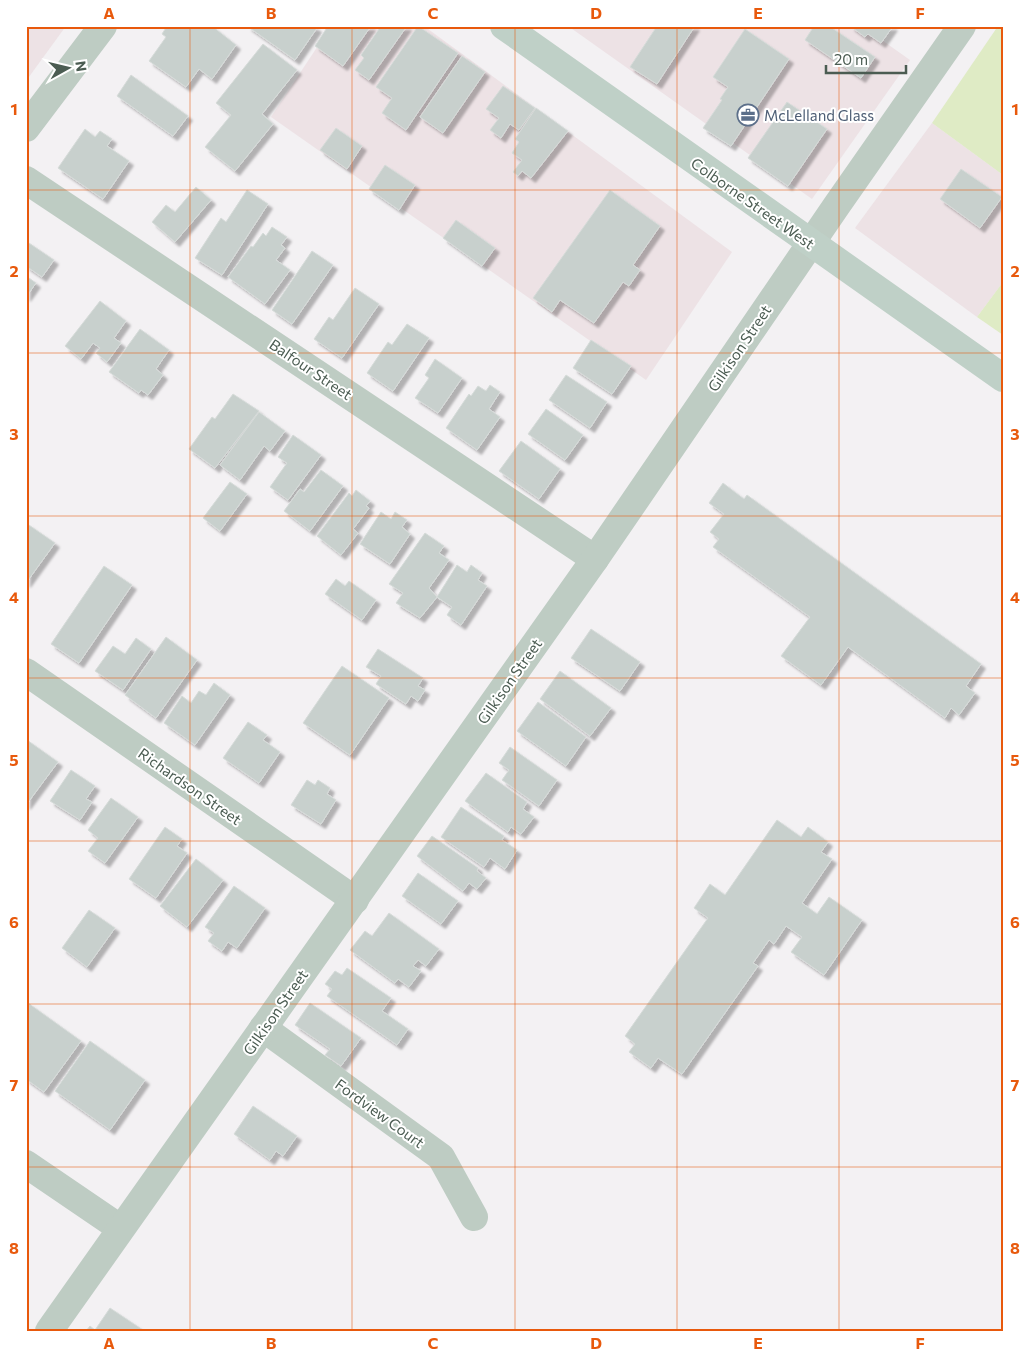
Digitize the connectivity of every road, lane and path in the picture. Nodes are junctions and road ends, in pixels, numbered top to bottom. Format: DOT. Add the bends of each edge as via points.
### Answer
graph roads {
  1 [pos="103,26"];
  2 [pos="504,26"];
  3 [pos="962,26"];
  4 [pos="26,128"];
  5 [pos="26,180"];
  6 [pos="811,244"];
  7 [pos="1003,378"];
  8 [pos="595,559"];
  9 [pos="26,672"];
  10 [pos="354,900"];
  11 [pos="263,1028"];
  12 [pos="26,1164"];
  13 [pos="474,1217"];
  14 [pos="120,1228"];
  15 [pos="49,1331"];
  1 -- 4 [label="street"];
  2 -- 6 [label="main road, Colborne Street West"];
  3 -- 6 [label="street, Gilkison Street"];
  5 -- 8 [label="street, Balfour Street"];
  6 -- 7 [label="main road, Colborne Street West"];
  6 -- 8 [label="street, Gilkison Street"];
  8 -- 10 [label="street, Gilkison Street"];
  9 -- 10 [label="street, Richardson Street"];
  10 -- 11 [label="street, Gilkison Street"];
  11 -- 13 [label="street, Fordview Court" via="441,1157"];
  11 -- 14 [label="street, Gilkison Street"];
  12 -- 14 [label="street"];
  14 -- 15 [label="street, Gilkison Street"];
}
